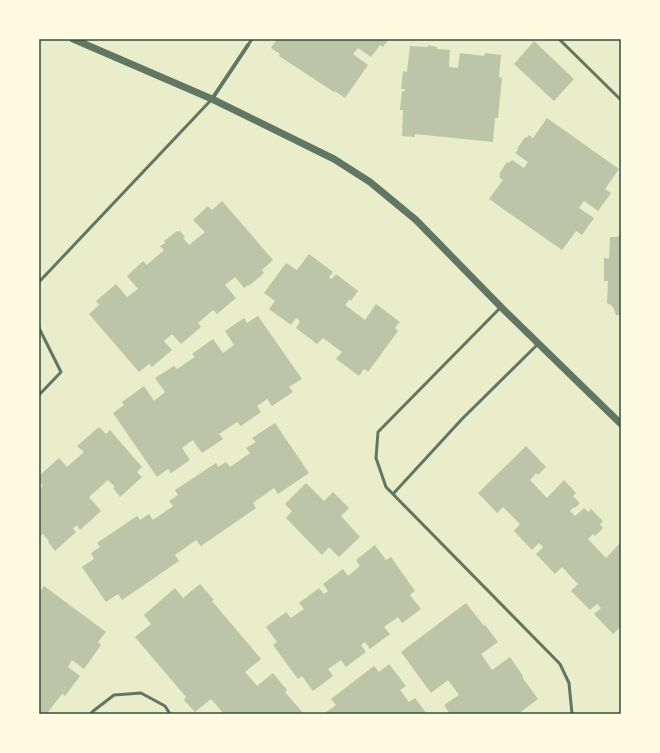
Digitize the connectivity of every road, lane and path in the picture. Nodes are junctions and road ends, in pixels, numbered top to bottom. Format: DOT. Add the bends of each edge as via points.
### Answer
graph roads {
  1 [pos="72,39"];
  2 [pos="252,39"];
  3 [pos="559,39"];
  4 [pos="248,45"];
  5 [pos="212,99"];
  6 [pos="621,100"];
  7 [pos="39,282"];
  8 [pos="501,307"];
  9 [pos="39,328"];
  10 [pos="539,343"];
  11 [pos="39,395"];
  12 [pos="621,424"];
  13 [pos="393,494"];
  14 [pos="91,714"];
  15 [pos="170,714"];
  16 [pos="572,714"];
  1 -- 5 [label="street"];
  2 -- 4 [label="lane"];
  3 -- 6 [label="lane"];
  4 -- 5 [label="street"];
  5 -- 7 [label="lane"];
  5 -- 8 [label="street" via="334,159 370,182 416,220"];
  8 -- 10 [label="street"];
  8 -- 13 [label="lane" via="378,432 376,458 386,487"];
  9 -- 11 [label="lane" via="61,372"];
  10 -- 12 [label="street"];
  10 -- 13 [label="lane" via="462,419"];
  13 -- 16 [label="lane" via="560,664 569,683"];
  14 -- 15 [label="lane" via="114,695 141,693 165,706"];
}
